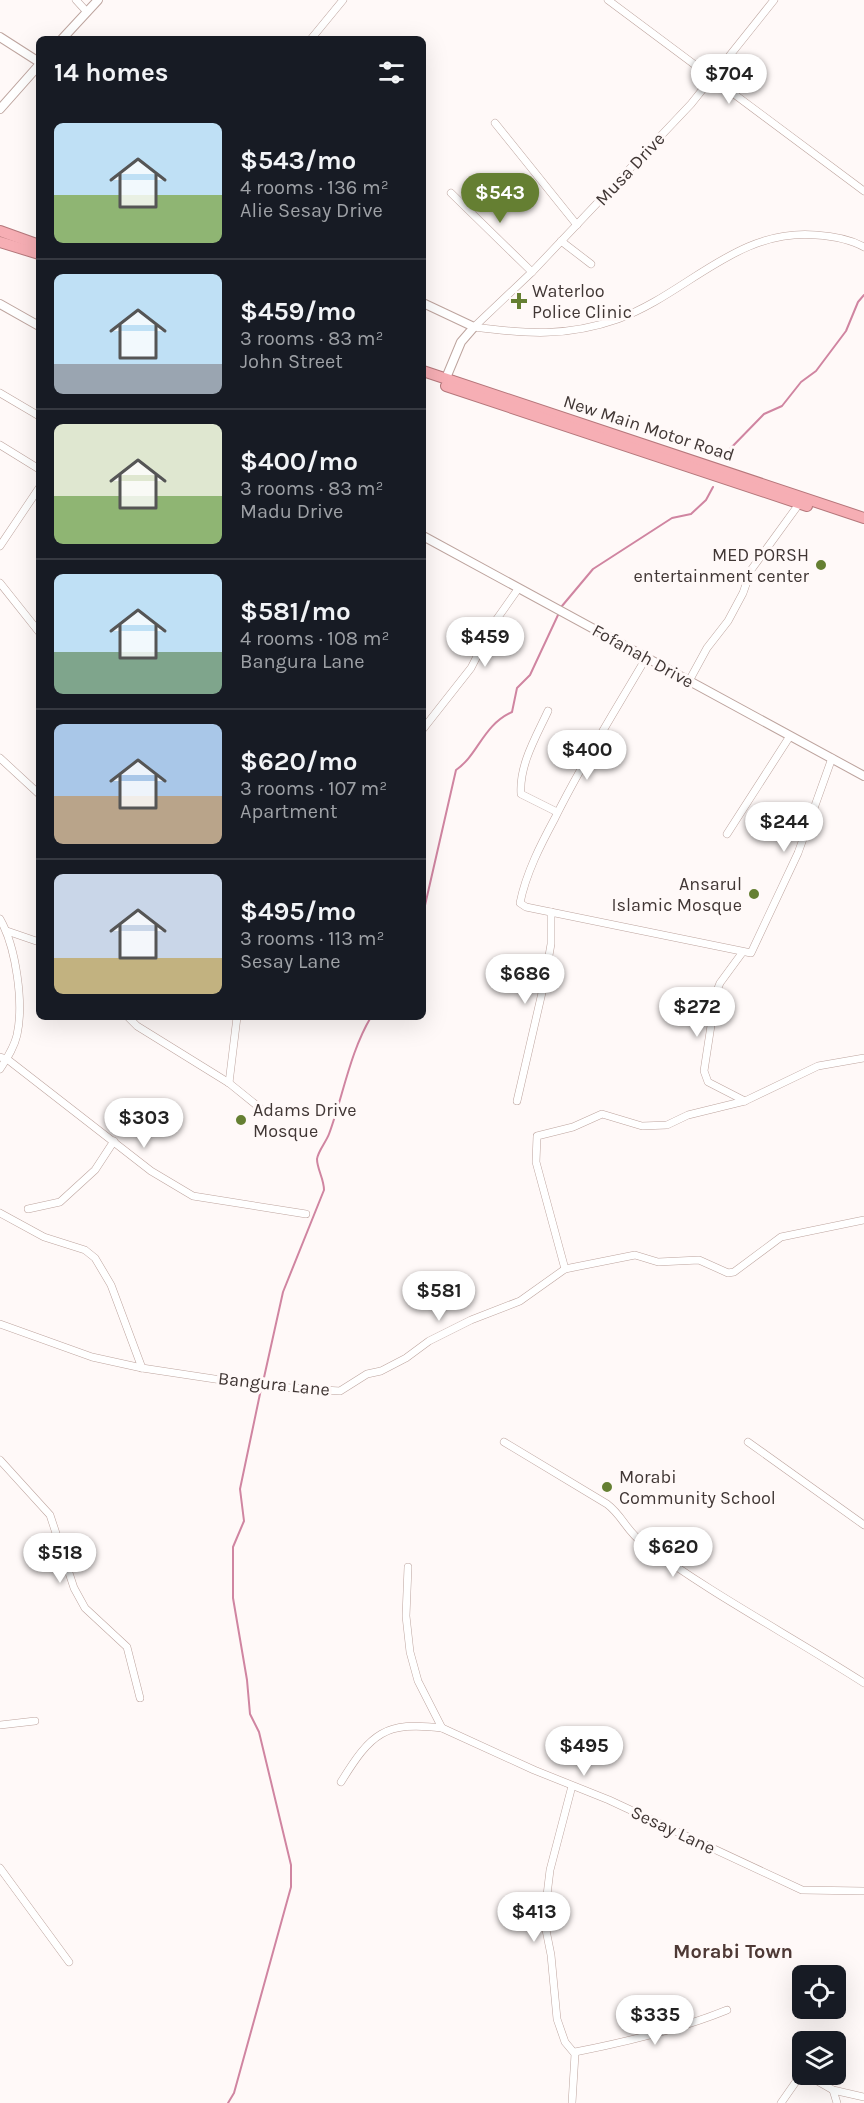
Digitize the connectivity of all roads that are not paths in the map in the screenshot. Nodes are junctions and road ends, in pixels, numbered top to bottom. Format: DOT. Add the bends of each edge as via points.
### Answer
graph roads {
  1 [pos="76,0"];
  2 [pos="98,0"];
  3 [pos="343,0"];
  4 [pos="609,0"];
  5 [pos="774,0"];
  6 [pos="87,12"];
  7 [pos="65,36"];
  8 [pos="313,36"];
  9 [pos="0,37"];
  10 [pos="36,62"];
  11 [pos="36,67"];
  12 [pos="710,78"];
  13 [pos="0,109"];
  14 [pos="495,123"];
  15 [pos="864,191"];
  16 [pos="451,193"];
  17 [pos="577,225"];
  18 [pos="0,231"];
  19 [pos="561,241"];
  20 [pos="0,242"];
  21 [pos="36,244"];
  22 [pos="864,247"];
  23 [pos="36,253"];
  24 [pos="591,264"];
  25 [pos="531,272"];
  26 [pos="0,304"];
  27 [pos="426,304"];
  28 [pos="36,324"];
  29 [pos="474,327"];
  30 [pos="426,372"];
  31 [pos="446,378"];
  32 [pos="426,379"];
  33 [pos="0,393"];
  34 [pos="36,414"];
  35 [pos="0,445"];
  36 [pos="36,467"];
  37 [pos="36,495"];
  38 [pos="799,504"];
  39 [pos="864,518"];
  40 [pos="864,525"];
  41 [pos="426,538"];
  42 [pos="0,546"];
  43 [pos="0,583"];
  44 [pos="518,589"];
  45 [pos="36,628"];
  46 [pos="646,658"];
  47 [pos="689,681"];
  48 [pos="548,711"];
  49 [pos="426,725"];
  50 [pos="790,736"];
  51 [pos="0,758"];
  52 [pos="832,758"];
  53 [pos="864,776"];
  54 [pos="36,791"];
  55 [pos="557,812"];
  56 [pos="727,834"];
  57 [pos="551,912"];
  58 [pos="0,919"];
  59 [pos="7,931"];
  60 [pos="36,941"];
  61 [pos="742,953"];
  62 [pos="131,1020"];
  63 [pos="237,1020"];
  64 [pos="3,1058"];
  65 [pos="864,1058"];
  66 [pos="0,1069"];
  67 [pos="229,1083"];
  68 [pos="517,1101"];
  69 [pos="745,1101"];
  70 [pos="260,1108"];
  71 [pos="114,1141"];
  72 [pos="28,1209"];
  73 [pos="0,1213"];
  74 [pos="306,1214"];
  75 [pos="864,1220"];
  76 [pos="566,1269"];
  77 [pos="0,1324"];
  78 [pos="142,1368"];
  79 [pos="504,1442"];
  80 [pos="748,1442"];
  81 [pos="0,1460"];
  82 [pos="864,1525"];
  83 [pos="408,1567"];
  84 [pos="864,1683"];
  85 [pos="140,1698"];
  86 [pos="35,1720"];
  87 [pos="0,1725"];
  88 [pos="442,1728"];
  89 [pos="341,1782"];
  90 [pos="572,1786"];
  91 [pos="0,1868"];
  92 [pos="864,1891"];
  93 [pos="69,1962"];
  94 [pos="727,2010"];
  95 [pos="575,2052"];
  96 [pos="795,2085"];
  97 [pos="824,2085"];
  98 [pos="833,2090"];
  99 [pos="864,2097"];
  100 [pos="572,2103"];
  101 [pos="781,2103"];
  102 [pos="837,2103"];
  1 -- 6 [label="street"];
  2 -- 6 [label="street"];
  3 -- 8 [label="street"];
  4 -- 12 [label="street"];
  5 -- 12 [label="street, Musa Drive"];
  6 -- 7 [label="street"];
  9 -- 10 [label="street"];
  11 -- 13 [label="street"];
  12 -- 15 [label="street"];
  12 -- 17 [label="street, Musa Drive" via="691,104"];
  14 -- 17 [label="street"];
  16 -- 25 [label="street"];
  17 -- 19 [label="street, Musa Drive"];
  18 -- 21 [label="highway"];
  19 -- 24 [label="street"];
  19 -- 25 [label="street, Musa Drive"];
  20 -- 23 [label="highway"];
  22 -- 29 [label="street" via="829,236 788,234 745,246 648,305 589,327 531,334"];
  25 -- 29 [label="street, Musa Drive"];
  26 -- 28 [label="street"];
  27 -- 29 [label="street"];
  29 -- 31 [label="street" via="461,342"];
  30 -- 31 [label="highway, New Main Motor Road"];
  31 -- 39 [label="highway, New Main Motor Road"];
  32 -- 38 [label="highway, New Main Motor Road"];
  33 -- 34 [label="street"];
  35 -- 36 [label="street"];
  37 -- 42 [label="street"];
  38 -- 40 [label="highway, New Main Motor Road"];
  38 -- 47 [label="street" via="751,570 728,621"];
  41 -- 44 [label="street, Fofanah Drive"];
  43 -- 45 [label="street"];
  44 -- 46 [label="street, Fofanah Drive"];
  44 -- 49 [label="street" via="494,623 471,668"];
  46 -- 47 [label="street, Fofanah Drive"];
  46 -- 55 [label="street"];
  47 -- 50 [label="street, Fofanah Drive"];
  48 -- 55 [label="street" via="530,750 520,782 521,794"];
  50 -- 52 [label="street, Fofanah Drive"];
  50 -- 56 [label="street"];
  51 -- 54 [label="street"];
  52 -- 53 [label="street, Fofanah Drive"];
  52 -- 61 [label="street" via="798,853 751,953"];
  55 -- 57 [label="street" via="520,903"];
  57 -- 61 [label="street"];
  57 -- 68 [label="street" via="546,974"];
  58 -- 59 [label="street"];
  59 -- 60 [label="street"];
  59 -- 64 [label="street" via="17,977 18,1012 17,1033"];
  61 -- 69 [label="street" via="716,993 704,1071 708,1082"];
  62 -- 67 [label="street"];
  63 -- 67 [label="street"];
  64 -- 66 [label="street"];
  64 -- 71 [label="street"];
  65 -- 69 [label="street" via="819,1066"];
  67 -- 70 [label="street"];
  69 -- 76 [label="street" via="657,1127 602,1114 537,1136 536,1162"];
  71 -- 72 [label="street" via="95,1170 60,1202"];
  71 -- 74 [label="street" via="193,1196"];
  73 -- 78 [label="street" via="95,1258 111,1285"];
  75 -- 76 [label="street, Bangura Lane" via="781,1237 728,1273 699,1260 658,1262 635,1255"];
  76 -- 78 [label="street, Bangura Lane" via="520,1301 461,1325 340,1391 261,1386"];
  77 -- 78 [label="street, Bangura Lane" via="92,1357"];
  79 -- 84 [label="street" via="607,1504 635,1537 700,1581"];
  80 -- 82 [label="street"];
  81 -- 85 [label="street" via="50,1515 74,1588 85,1608 127,1647"];
  83 -- 88 [label="street" via="406,1616 410,1652 418,1681"];
  86 -- 87 [label="street"];
  88 -- 89 [label="street, Sesay Lane" via="414,1724 391,1728 355,1760"];
  88 -- 90 [label="street, Sesay Lane"];
  90 -- 92 [label="street, Sesay Lane" via="802,1890"];
  90 -- 95 [label="street" via="550,1870 544,1920 557,2019 565,2042"];
  91 -- 93 [label="street"];
  94 -- 95 [label="street" via="644,2037"];
  95 -- 100 [label="street"];
  96 -- 101 [label="street"];
  97 -- 98 [label="street"];
  98 -- 99 [label="street"];
  98 -- 102 [label="street"];
}
